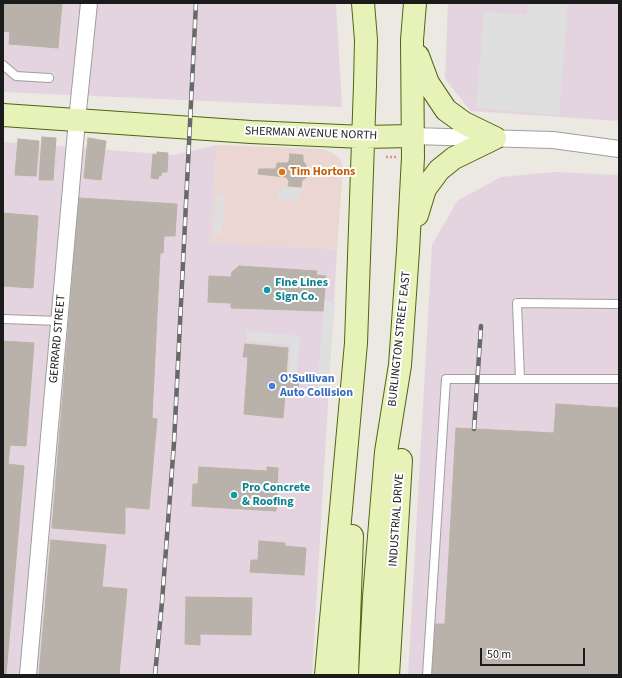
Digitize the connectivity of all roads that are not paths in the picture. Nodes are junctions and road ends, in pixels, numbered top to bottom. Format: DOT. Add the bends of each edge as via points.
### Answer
graph roads {
  1 [pos="89,3"];
  2 [pos="364,3"];
  3 [pos="415,3"];
  4 [pos="412,40"];
  5 [pos="3,65"];
  6 [pos="49,78"];
  7 [pos="3,115"];
  8 [pos="77,120"];
  9 [pos="412,136"];
  10 [pos="363,137"];
  11 [pos="495,138"];
  12 [pos="619,149"];
  13 [pos="408,251"];
  14 [pos="619,304"];
  15 [pos="3,319"];
  16 [pos="60,321"];
  17 [pos="356,343"];
  18 [pos="400,365"];
  19 [pos="520,379"];
  20 [pos="619,379"];
  21 [pos="28,675"];
  22 [pos="326,675"];
  23 [pos="347,675"];
  24 [pos="370,675"];
  25 [pos="388,675"];
  26 [pos="427,675"];
  1 -- 8 [label="street, GERRARD STREET"];
  2 -- 10 [label="main road" via="366,40"];
  3 -- 4 [label="main road, BURLINGTON STREET EAST"];
  4 -- 9 [label="main road, BURLINGTON STREET EAST"];
  4 -- 11 [label="main road" via="428,83 446,110 464,123"];
  5 -- 6 [label="lane" via="16,76"];
  7 -- 8 [label="main road, SHERMAN AVENUE NORTH"];
  8 -- 10 [label="main road, SHERMAN AVENUE NORTH"];
  8 -- 16 [label="street, GERRARD STREET"];
  9 -- 10 [label="main road, SHERMAN AVENUE NORTH"];
  9 -- 11 [label="street, SHERMAN AVENUE NORTH"];
  9 -- 13 [label="main road, BURLINGTON STREET EAST"];
  10 -- 17 [label="main road"];
  11 -- 12 [label="street, SHERMAN AVENUE NORTH" via="553,140"];
  11 -- 13 [label="main road" via="454,158 439,170 425,189"];
  13 -- 18 [label="main road, BURLINGTON STREET EAST"];
  14 -- 19 [label="lane" via="517,303"];
  15 -- 16 [label="lane"];
  16 -- 21 [label="street, GERRARD STREET"];
  17 -- 22 [label="main road"];
  17 -- 23 [label="main road" via="358,378"];
  18 -- 24 [label="main road, BURLINGTON STREET EAST" via="386,452"];
  18 -- 25 [label="main road, INDUSTRIAL DRIVE" via="401,454"];
  19 -- 20 [label="lane"];
  19 -- 26 [label="lane" via="446,379"];
}
